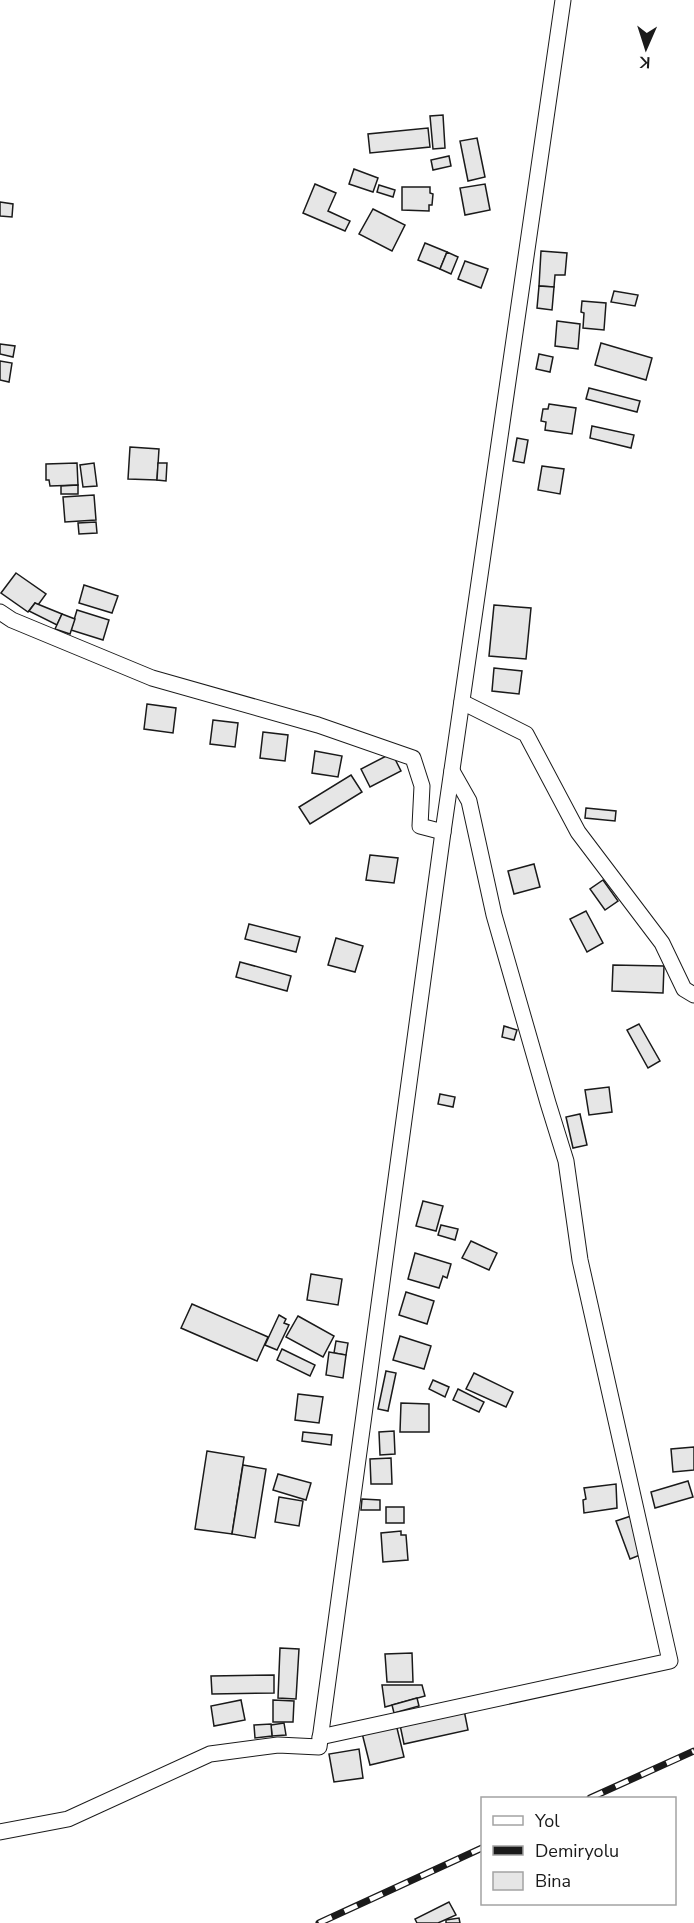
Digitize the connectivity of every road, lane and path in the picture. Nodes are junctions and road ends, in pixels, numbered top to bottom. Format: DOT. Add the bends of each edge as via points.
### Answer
graph roads {
  1 [pos="563,0"];
  2 [pos="0,612"];
  3 [pos="462,702"];
  4 [pos="452,771"];
  5 [pos="443,832"];
  6 [pos="694,995"];
  7 [pos="319,1742"];
  8 [pos="0,1832"];
  1 -- 3 [label="street"];
  2 -- 5 [label="street" via="152,678 318,725 413,758 422,786 420,826"];
  3 -- 4 [label="street"];
  3 -- 6 [label="street" via="526,734 578,832 662,943 684,988"];
  4 -- 5 [label="street"];
  4 -- 7 [label="street" via="469,801 494,915 566,1161 580,1260 670,1661"];
  5 -- 7 [label="street"];
  7 -- 8 [label="street" via="210,1754 68,1819"];
}
